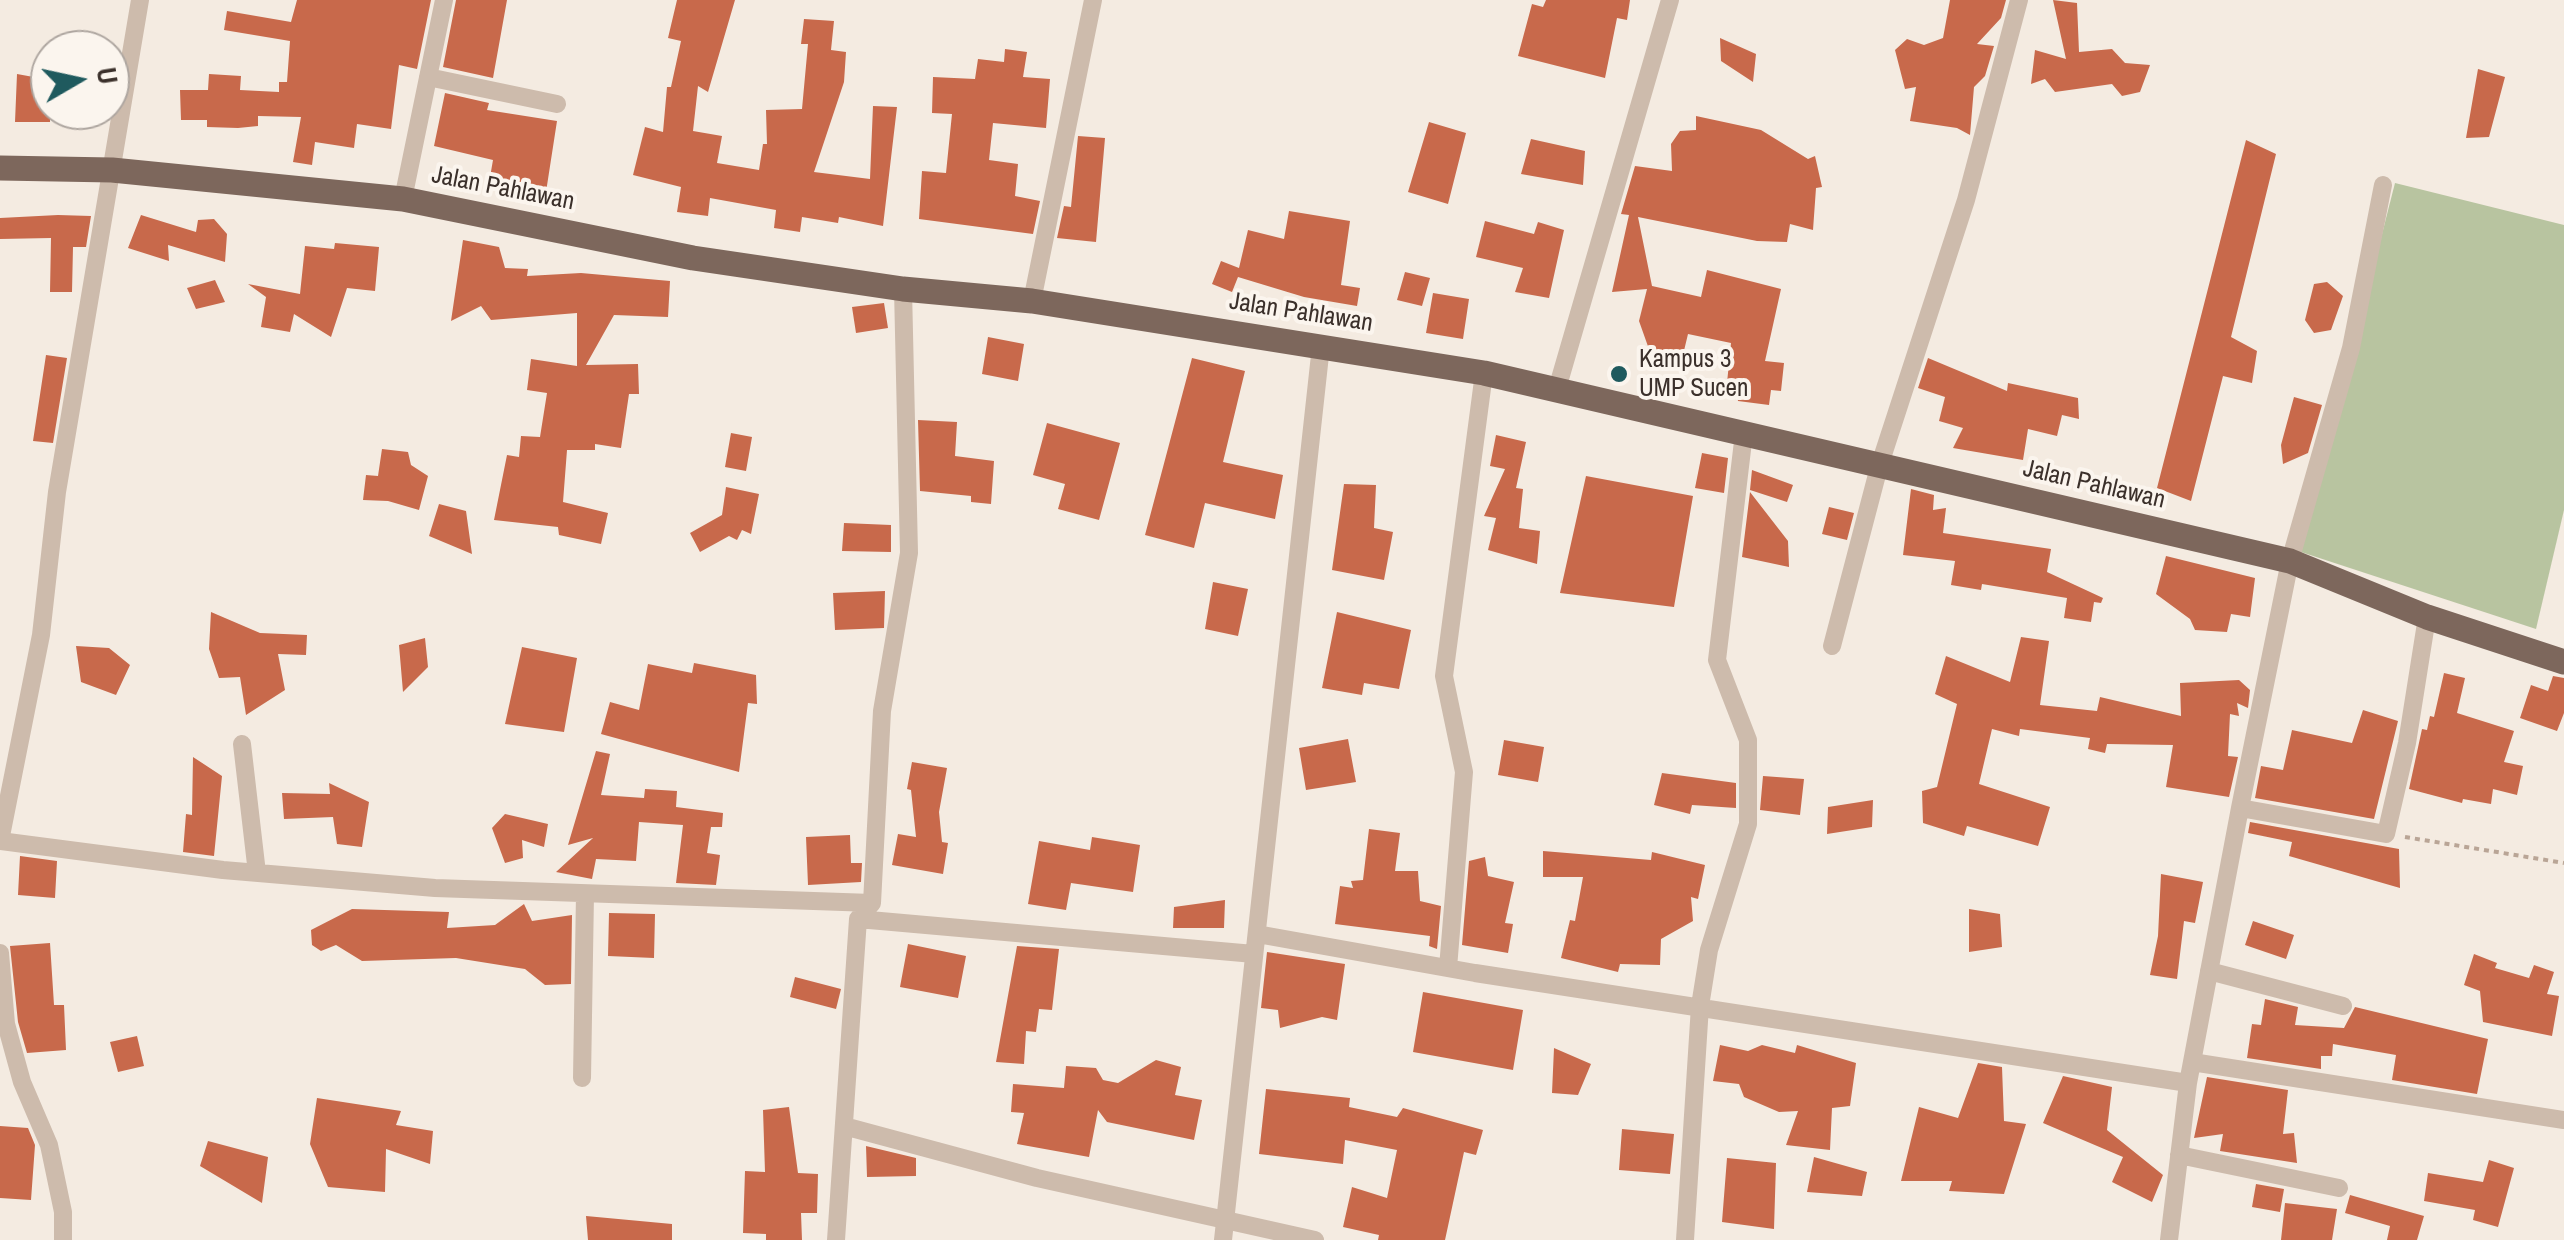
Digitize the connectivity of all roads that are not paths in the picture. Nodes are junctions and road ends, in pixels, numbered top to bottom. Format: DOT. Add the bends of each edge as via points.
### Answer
graph roads {
  1 [pos="140,0"];
  2 [pos="444,0"];
  3 [pos="1093,0"];
  4 [pos="1670,0"];
  5 [pos="2019,0"];
  6 [pos="428,77"];
  7 [pos="558,104"];
  8 [pos="0,168"];
  9 [pos="112,170"];
  10 [pos="2383,186"];
  11 [pos="403,199"];
  12 [pos="903,289"];
  13 [pos="1032,301"];
  14 [pos="1321,346"];
  15 [pos="1484,373"];
  16 [pos="1558,389"];
  17 [pos="1744,433"];
  18 [pos="1879,467"];
  19 [pos="2290,561"];
  20 [pos="2427,617"];
  21 [pos="1832,646"];
  22 [pos="2564,662"];
  23 [pos="242,744"];
  24 [pos="2240,808"];
  25 [pos="0,841"];
  26 [pos="257,873"];
  27 [pos="585,894"];
  28 [pos="872,903"];
  29 [pos="858,920"];
  30 [pos="1256,934"];
  31 [pos="0,954"];
  32 [pos="1254,954"];
  33 [pos="1448,968"];
  34 [pos="2209,970"];
  35 [pos="1700,1006"];
  36 [pos="2343,1006"];
  37 [pos="2192,1062"];
  38 [pos="582,1078"];
  39 [pos="2188,1083"];
  40 [pos="2564,1120"];
  41 [pos="844,1126"];
  42 [pos="2179,1154"];
  43 [pos="2339,1188"];
  44 [pos="1224,1231"];
  45 [pos="63,1240"];
  46 [pos="836,1240"];
  47 [pos="1315,1240"];
  48 [pos="1685,1240"];
  49 [pos="2169,1240"];
  1 -- 9 [label="street"];
  2 -- 6 [label="street"];
  3 -- 13 [label="street"];
  4 -- 16 [label="street"];
  5 -- 18 [label="street" via="1966,200"];
  6 -- 7 [label="street"];
  6 -- 11 [label="street"];
  8 -- 9 [label="main road, Jalan Pahlawan"];
  9 -- 11 [label="main road, Jalan Pahlawan"];
  9 -- 25 [label="street" via="55,508 41,635"];
  10 -- 19 [label="street" via="2351,348"];
  11 -- 12 [label="main road, Jalan Pahlawan" via="694,258"];
  12 -- 13 [label="main road, Jalan Pahlawan"];
  12 -- 28 [label="street" via="909,553 882,711"];
  13 -- 14 [label="main road, Jalan Pahlawan"];
  14 -- 15 [label="main road, Jalan Pahlawan"];
  14 -- 30 [label="street"];
  15 -- 16 [label="main road, Jalan Pahlawan"];
  15 -- 33 [label="street" via="1444,676 1464,772"];
  16 -- 17 [label="main road, Jalan Pahlawan"];
  17 -- 18 [label="main road, Jalan Pahlawan"];
  17 -- 35 [label="street" via="1717,660 1748,740 1748,824 1709,950"];
  18 -- 19 [label="main road, Jalan Pahlawan"];
  18 -- 21 [label="street"];
  19 -- 20 [label="main road, Jalan Pahlawan"];
  19 -- 24 [label="street"];
  20 -- 22 [label="main road, Jalan Pahlawan"];
  20 -- 24 [label="street" via="2386,834"];
  23 -- 26 [label="street"];
  24 -- 34 [label="street"];
  25 -- 26 [label="street"];
  26 -- 27 [label="street"];
  27 -- 28 [label="street"];
  27 -- 38 [label="street"];
  28 -- 29 [label="street"];
  29 -- 32 [label="street"];
  29 -- 41 [label="street"];
  30 -- 32 [label="street"];
  30 -- 33 [label="street"];
  31 -- 45 [label="street" via="6,1024 49,1145"];
  32 -- 44 [label="street"];
  33 -- 35 [label="street"];
  34 -- 36 [label="street"];
  34 -- 37 [label="street"];
  35 -- 39 [label="street"];
  35 -- 48 [label="street"];
  37 -- 39 [label="street"];
  37 -- 40 [label="street"];
  39 -- 42 [label="street"];
  41 -- 44 [label="street"];
  41 -- 46 [label="street"];
  42 -- 43 [label="street"];
  42 -- 49 [label="street"];
  44 -- 47 [label="street"];
}
